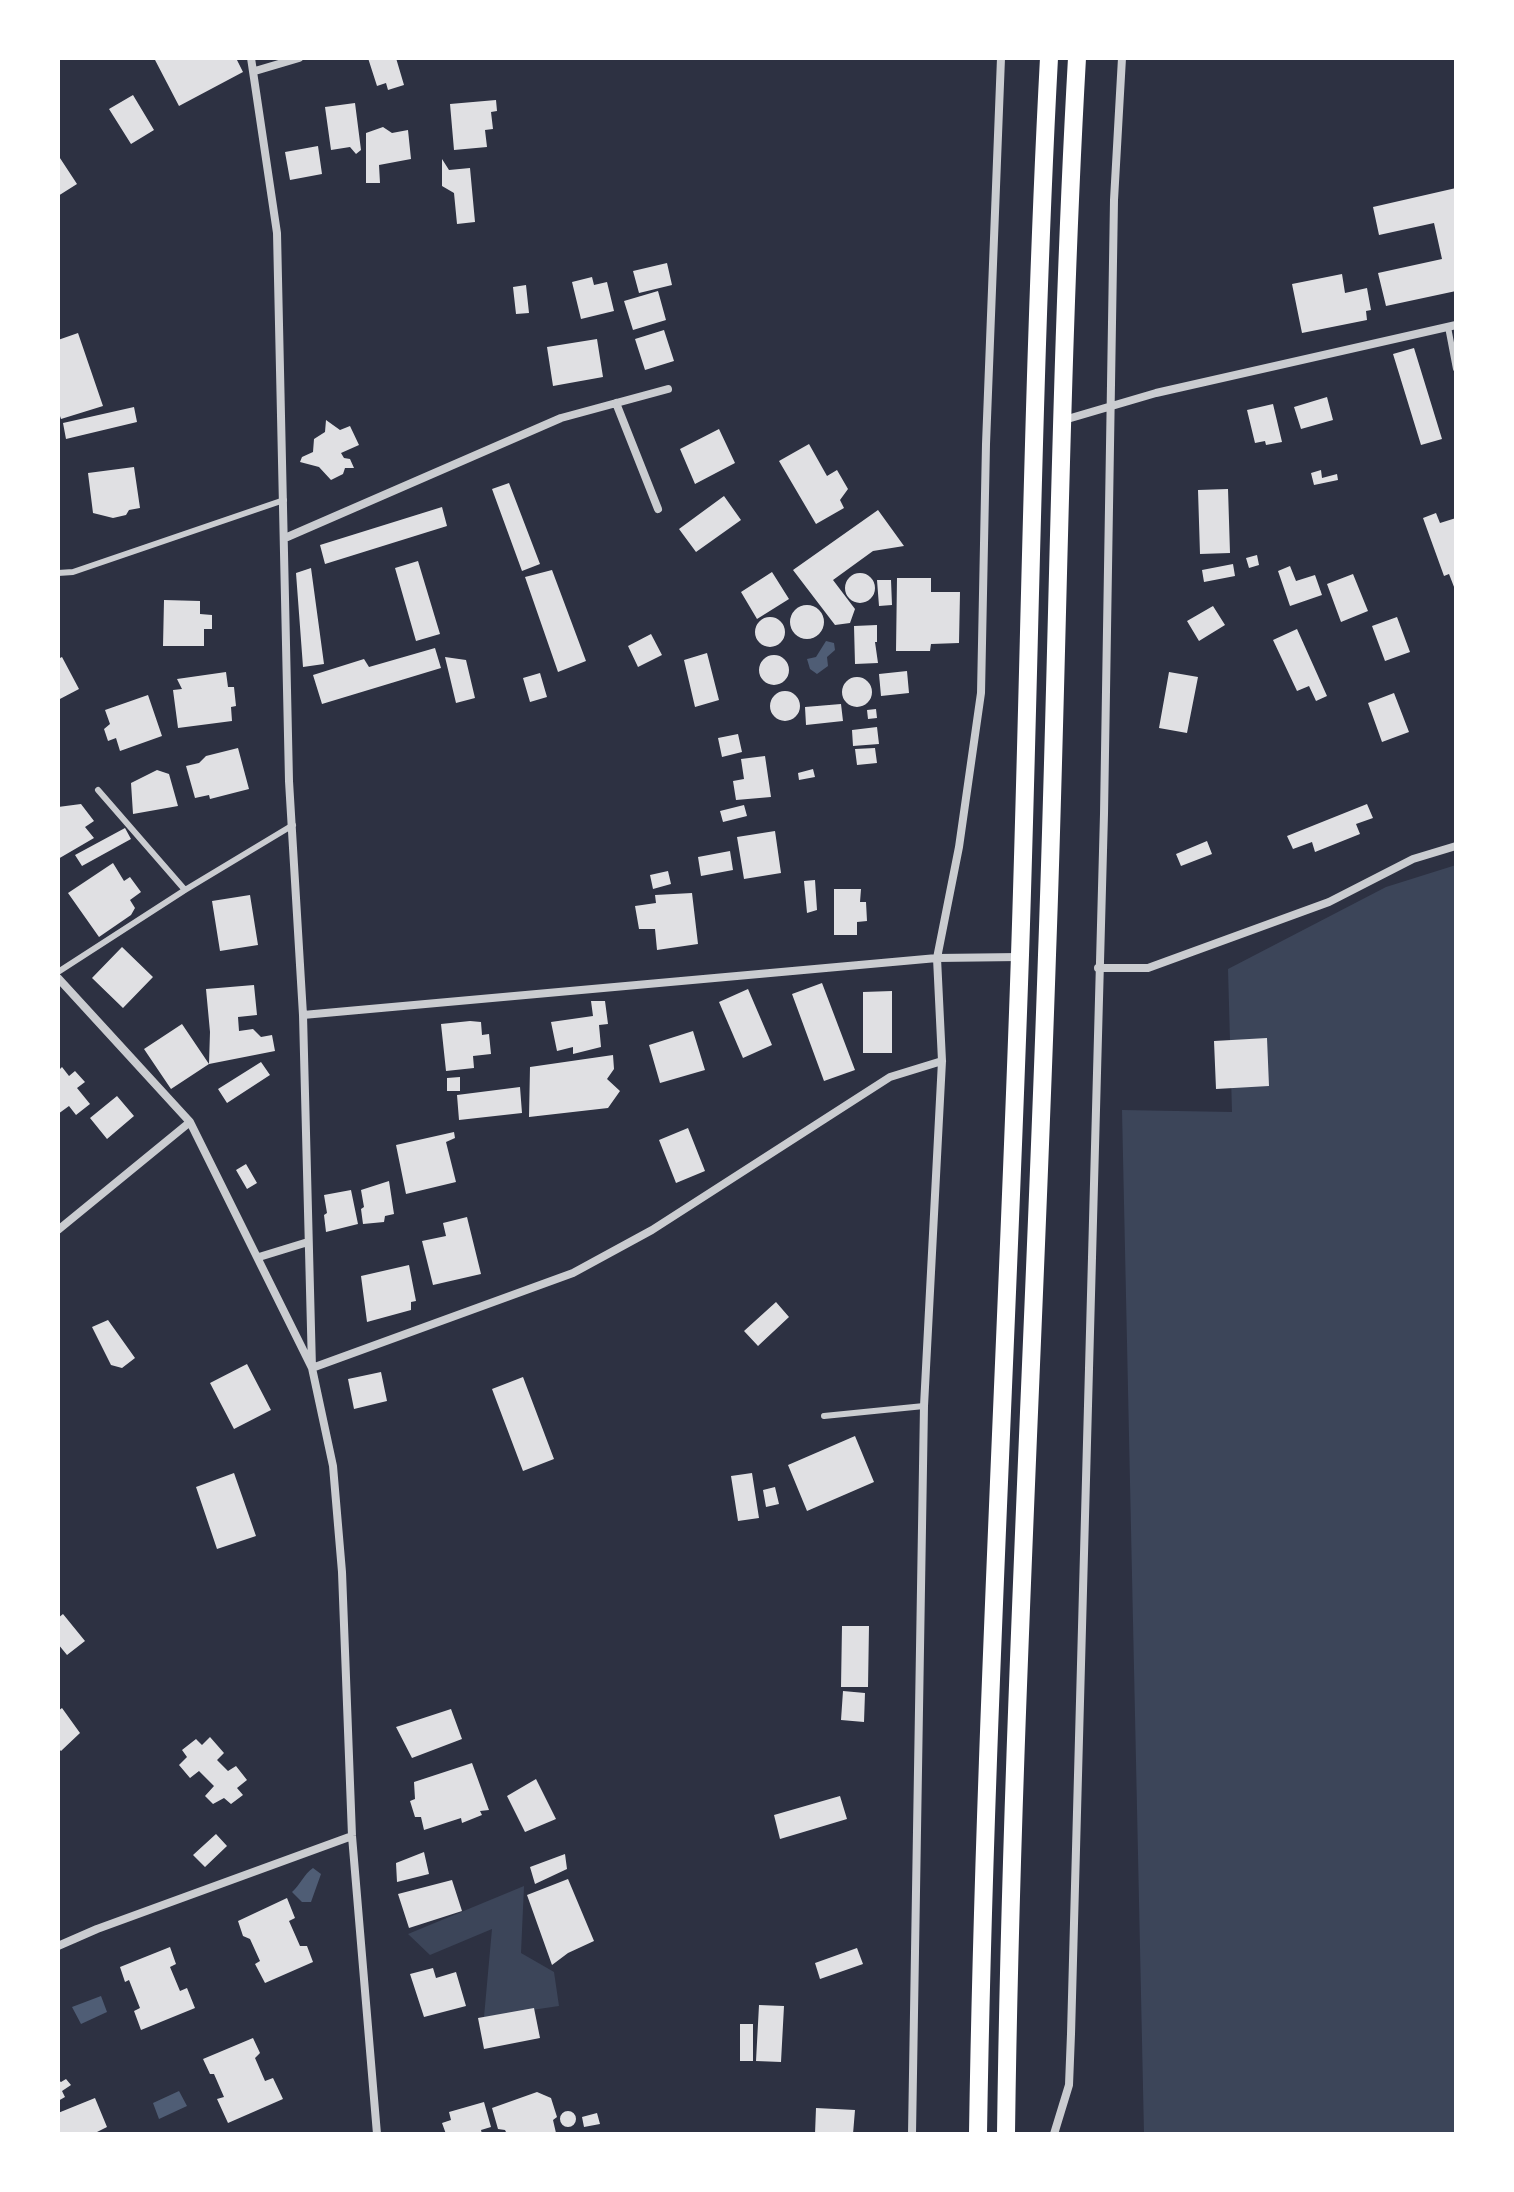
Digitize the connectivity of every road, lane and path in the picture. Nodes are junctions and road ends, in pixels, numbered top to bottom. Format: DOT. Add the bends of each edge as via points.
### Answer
graph roads {
  1 [pos="251,58"];
  2 [pos="299,58"];
  3 [pos="1001,58"];
  4 [pos="1049,58"];
  5 [pos="1077,58"];
  6 [pos="1122,58"];
  7 [pos="255,71"];
  8 [pos="1452,326"];
  9 [pos="1456,369"];
  10 [pos="668,389"];
  11 [pos="616,403"];
  12 [pos="1111,406"];
  13 [pos="1064,420"];
  14 [pos="284,500"];
  15 [pos="658,509"];
  16 [pos="285,538"];
  17 [pos="58,573"];
  18 [pos="98,790"];
  19 [pos="293,825"];
  20 [pos="1456,846"];
  21 [pos="185,890"];
  22 [pos="1020,957"];
  23 [pos="937,958"];
  24 [pos="1098,968"];
  25 [pos="58,975"];
  26 [pos="303,1015"];
  27 [pos="942,1061"];
  28 [pos="190,1122"];
  29 [pos="58,1230"];
  30 [pos="308,1242"];
  31 [pos="259,1257"];
  32 [pos="312,1368"];
  33 [pos="924,1406"];
  34 [pos="824,1416"];
  35 [pos="352,1836"];
  36 [pos="58,1946"];
  37 [pos="377,2134"];
  38 [pos="912,2134"];
  39 [pos="978,2134"];
  40 [pos="1006,2134"];
  41 [pos="1054,2134"];
  1 -- 7 [label="street"];
  2 -- 7 [label="street"];
  3 -- 23 [label="street" via="981,693"];
  4 -- 22 [label="main road"];
  5 -- 13 [label="main road"];
  6 -- 12 [label="street"];
  7 -- 14 [label="street" via="277,233"];
  8 -- 9 [label="lane"];
  8 -- 12 [label="street"];
  10 -- 11 [label="street"];
  11 -- 15 [label="street"];
  11 -- 16 [label="street" via="561,418"];
  12 -- 13 [label="street"];
  12 -- 24 [label="street"];
  13 -- 40 [label="main road"];
  14 -- 16 [label="street"];
  14 -- 17 [label="lane"];
  16 -- 19 [label="street"];
  18 -- 21 [label="lane"];
  19 -- 21 [label="lane"];
  19 -- 26 [label="street"];
  20 -- 24 [label="street" via="1413,859 1329,902 1148,968"];
  21 -- 25 [label="lane"];
  22 -- 23 [label="street"];
  22 -- 39 [label="main road"];
  23 -- 26 [label="street"];
  23 -- 27 [label="street"];
  24 -- 41 [label="street" via="1071,2034 1069,2085"];
  25 -- 28 [label="street"];
  26 -- 30 [label="street"];
  27 -- 32 [label="street" via="890,1077 652,1230 573,1273"];
  27 -- 33 [label="street"];
  28 -- 29 [label="street"];
  28 -- 31 [label="street"];
  30 -- 31 [label="street"];
  30 -- 32 [label="street"];
  31 -- 32 [label="street"];
  32 -- 35 [label="street" via="333,1466"];
  33 -- 34 [label="lane"];
  33 -- 38 [label="street"];
  35 -- 36 [label="street"];
  35 -- 37 [label="street"];
}
